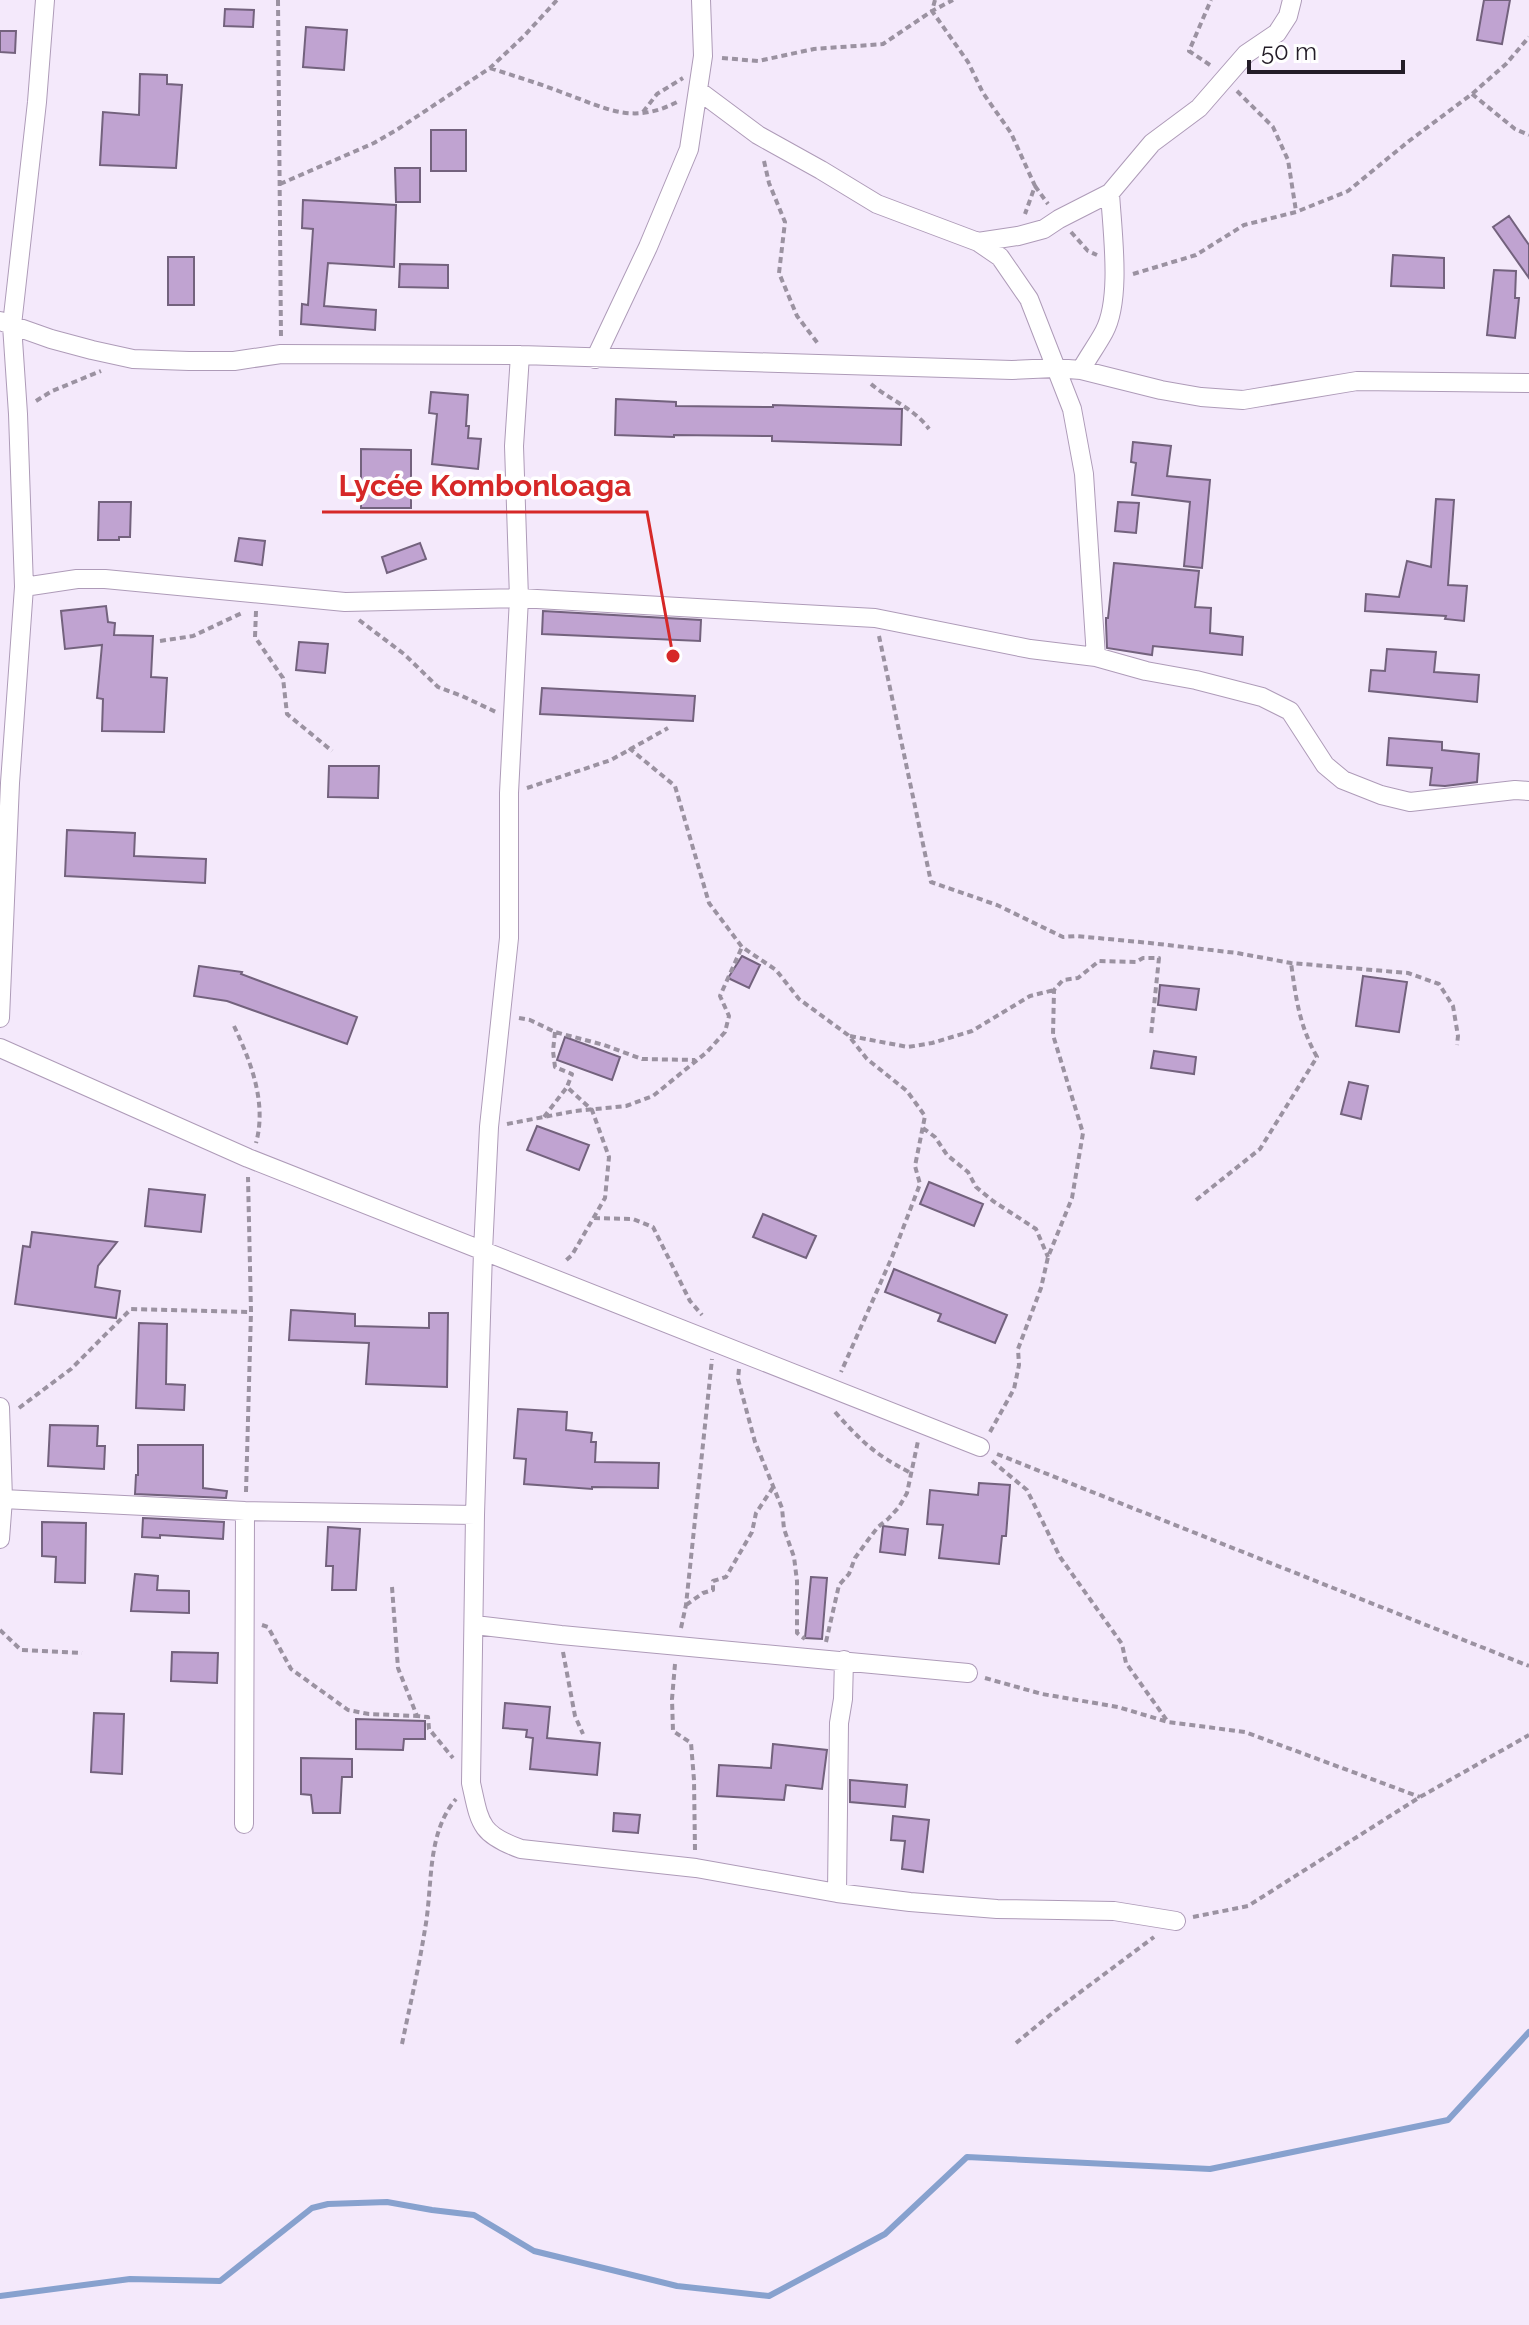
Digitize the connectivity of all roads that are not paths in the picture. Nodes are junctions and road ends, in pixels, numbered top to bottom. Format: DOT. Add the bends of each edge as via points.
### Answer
graph roads {
  1 [pos="45,0"];
  2 [pos="701,0"];
  3 [pos="1292,0"];
  4 [pos="699,91"];
  5 [pos="1110,193"];
  6 [pos="978,242"];
  7 [pos="6,323"];
  8 [pos="520,355"];
  9 [pos="595,359"];
  10 [pos="1055,368"];
  11 [pos="1081,370"];
  12 [pos="1529,383"];
  13 [pos="24,587"];
  14 [pos="519,598"];
  15 [pos="1096,657"];
  16 [pos="1529,791"];
  17 [pos="0,1018"];
  18 [pos="0,1048"];
  19 [pos="483,1251"];
  20 [pos="1,1414"];
  21 [pos="980,1447"];
  22 [pos="3,1499"];
  23 [pos="245,1511"];
  24 [pos="475,1515"];
  25 [pos="1,1529"];
  26 [pos="475,1625"];
  27 [pos="844,1660"];
  28 [pos="968,1673"];
  29 [pos="244,1824"];
  30 [pos="837,1893"];
  31 [pos="1176,1921"];
  1 -- 7 [label="street" via="37,102"];
  2 -- 4 [label="street"];
  3 -- 5 [label="street" via="1277,33 1246,54 1199,108 1152,143"];
  4 -- 6 [label="street" via="758,135 877,204"];
  4 -- 9 [label="street" via="678,179"];
  5 -- 6 [label="street" via="1044,229"];
  5 -- 11 [label="street" via="1115,279 1107,325"];
  6 -- 10 [label="street" via="1000,257 1029,299"];
  7 -- 8 [label="street" via="133,359"];
  7 -- 13 [label="street" via="18,414"];
  8 -- 9 [label="street"];
  8 -- 14 [label="street" via="514,446"];
  9 -- 10 [label="street"];
  10 -- 11 [label="street"];
  10 -- 15 [label="street" via="1072,409 1084,474"];
  11 -- 12 [label="street" via="1161,390 1243,400 1357,381"];
  13 -- 14 [label="street" via="105,579 345,602"];
  13 -- 17 [label="street"];
  14 -- 15 [label="street" via="875,618"];
  14 -- 19 [label="street" via="509,793 509,938 489,1127"];
  15 -- 16 [label="street" via="1262,697 1290,711 1325,765 1343,780 1381,795 1410,802"];
  18 -- 19 [label="street" via="248,1158"];
  19 -- 21 [label="street"];
  19 -- 24 [label="street"];
  20 -- 22 [label="street"];
  22 -- 23 [label="street"];
  22 -- 25 [label="street"];
  23 -- 24 [label="street"];
  23 -- 29 [label="street"];
  24 -- 26 [label="street"];
  26 -- 27 [label="street"];
  26 -- 30 [label="street" via="471,1783 487,1832 521,1849 696,1868"];
  27 -- 28 [label="street"];
  27 -- 30 [label="street"];
  30 -- 31 [label="street" via="997,1909 1114,1911"];
}
